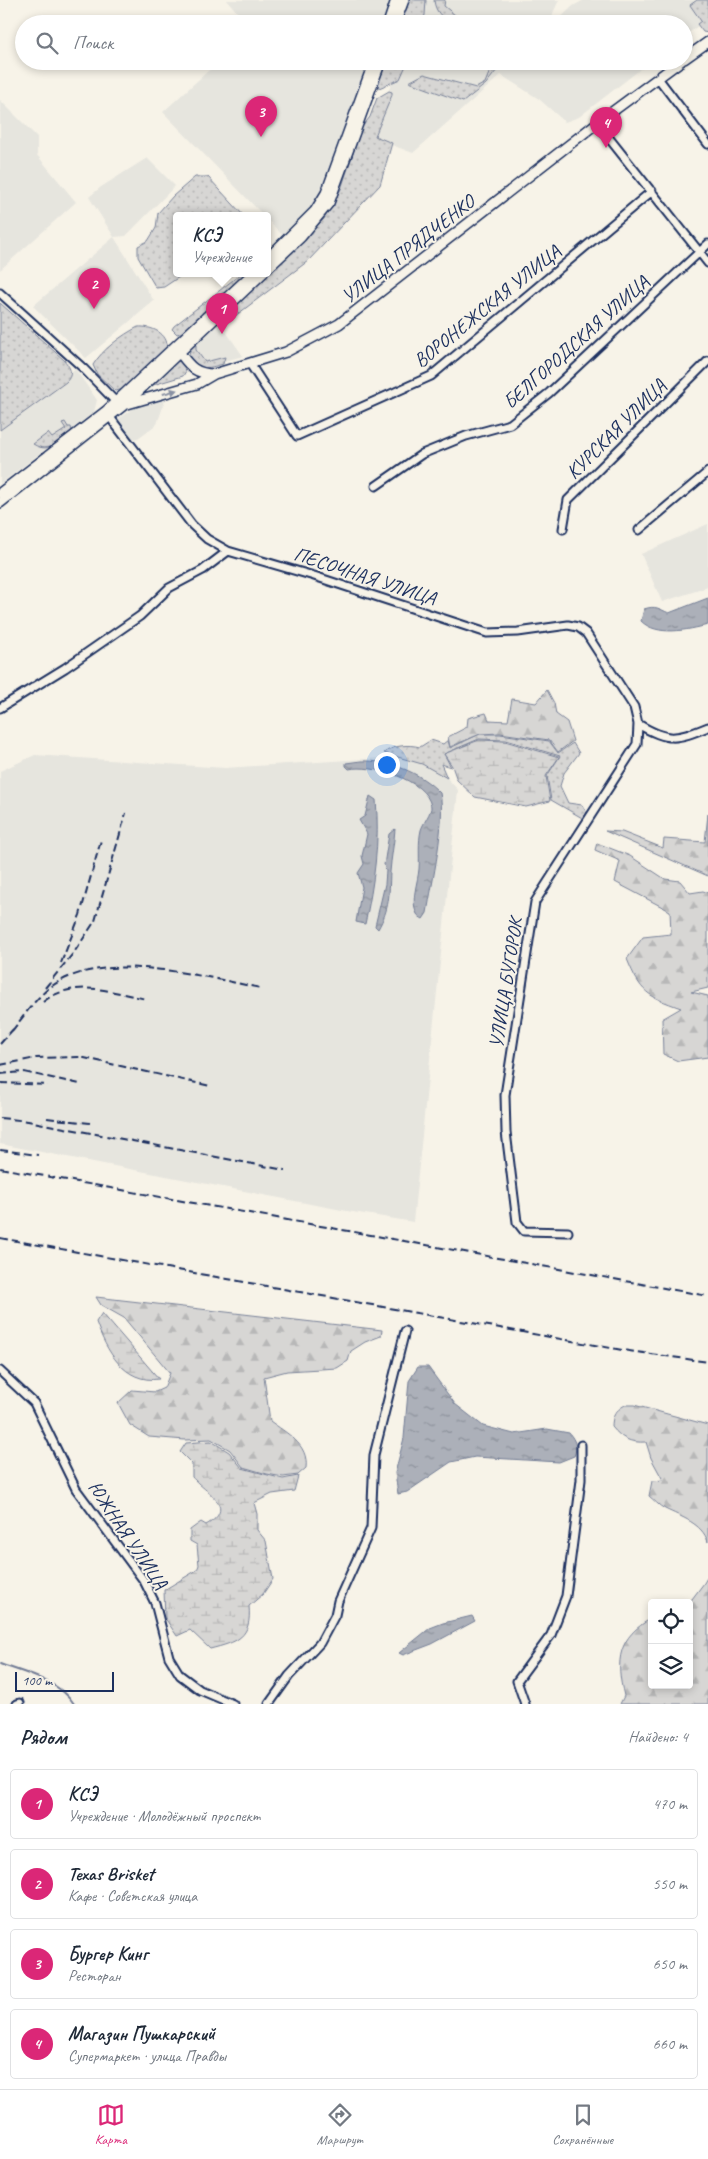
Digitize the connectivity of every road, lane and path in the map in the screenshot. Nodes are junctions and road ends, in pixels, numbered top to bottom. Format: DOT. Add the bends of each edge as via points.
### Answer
graph roads {
  1 [pos="396,0"];
  2 [pos="404,0"];
  3 [pos="391,15"];
  4 [pos="398,15"];
  5 [pos="708,42"];
  6 [pos="693,53"];
  7 [pos="371,70"];
  8 [pos="378,70"];
  9 [pos="669,70"];
  10 [pos="658,78"];
  11 [pos="597,123"];
  12 [pos="708,144"];
  13 [pos="652,191"];
  14 [pos="708,244"];
  15 [pos="699,251"];
  16 [pos="271,255"];
  17 [pos="708,263"];
  18 [pos="271,265"];
  19 [pos="249,277"];
  20 [pos="259,277"];
  21 [pos="0,293"];
  22 [pos="177,350"];
  23 [pos="708,361"];
  24 [pos="250,364"];
  25 [pos="214,374"];
  26 [pos="120,404"];
  27 [pos="110,417"];
  28 [pos="708,472"];
  29 [pos="376,486"];
  30 [pos="0,493"];
  31 [pos="0,503"];
  32 [pos="563,529"];
  33 [pos="639,530"];
  34 [pos="228,551"];
  35 [pos="0,708"];
  36 [pos="638,724"];
  37 [pos="708,727"];
  38 [pos="568,1232"];
  39 [pos="405,1331"];
  40 [pos="0,1371"];
  41 [pos="581,1445"];
  42 [pos="233,1704"];
  43 [pos="269,1704"];
  44 [pos="526,1704"];
  1 -- 3 [label="main road"];
  2 -- 4 [label="main road"];
  5 -- 6 [label="main road"];
  7 -- 16 [label="main road" via="326,193 315,212"];
  8 -- 18 [label="main road" via="329,203 301,237"];
  9 -- 10 [label="main road, УЛИЦА ПРЯДЧЕНКО"];
  10 -- 11 [label="main road, УЛИЦА ПРЯДЧЕНКО"];
  10 -- 12 [label="street"];
  11 -- 13 [label="street"];
  11 -- 24 [label="main road, УЛИЦА ПРЯДЧЕНКО" via="339,324 286,352"];
  13 -- 15 [label="street"];
  13 -- 24 [label="street, ВОРОНЕЖСКАЯ УЛИЦА" via="431,376 297,436"];
  14 -- 15 [label="street, БЕЛГОРОДСКАЯ УЛИЦА"];
  15 -- 17 [label="street"];
  15 -- 29 [label="street, БЕЛГОРОДСКАЯ УЛИЦА" via="549,393 510,424 466,436 422,454"];
  19 -- 22 [label="main road"];
  20 -- 22 [label="main road"];
  21 -- 26 [label="street"];
  22 -- 25 [label="main road" via="194,370"];
  22 -- 26 [label="main road"];
  23 -- 32 [label="street, КУРСКАЯ УЛИЦА" via="568,500"];
  24 -- 25 [label="main road, УЛИЦА ПРЯДЧЕНКО"];
  26 -- 25 [label="main road, УЛИЦА ПРЯДЧЕНКО, one-way" via="197,384"];
  26 -- 27 [label="main road, УЛИЦА ПРЯДЧЕНКО"];
  26 -- 30 [label="main road, УЛИЦА ПРЯДЧЕНКО"];
  27 -- 31 [label="main road, УЛИЦА ПРЯДЧЕНКО"];
  27 -- 34 [label="street" via="192,525"];
  28 -- 33 [label="street"];
  34 -- 35 [label="street" via="203,570 169,588 140,616 65,668"];
  34 -- 36 [label="street, ПЕСОЧНАЯ УЛИЦА" via="487,634 568,626 578,628 586,633 634,707"];
  36 -- 37 [label="street" via="658,736 676,738"];
  36 -- 38 [label="street, УЛИЦА БУГОРОК" via="637,744 535,902 505,1096 506,1132 518,1222 524,1231"];
  39 -- 43 [label="street" via="374,1455 371,1528 320,1643 289,1676"];
  40 -- 42 [label="street, ЮЖНАЯ УЛИЦА" via="34,1403 76,1489 144,1580 155,1603 169,1657 180,1675 200,1690"];
  41 -- 44 [label="street" via="581,1480 566,1596 551,1635 517,1681"];
}
